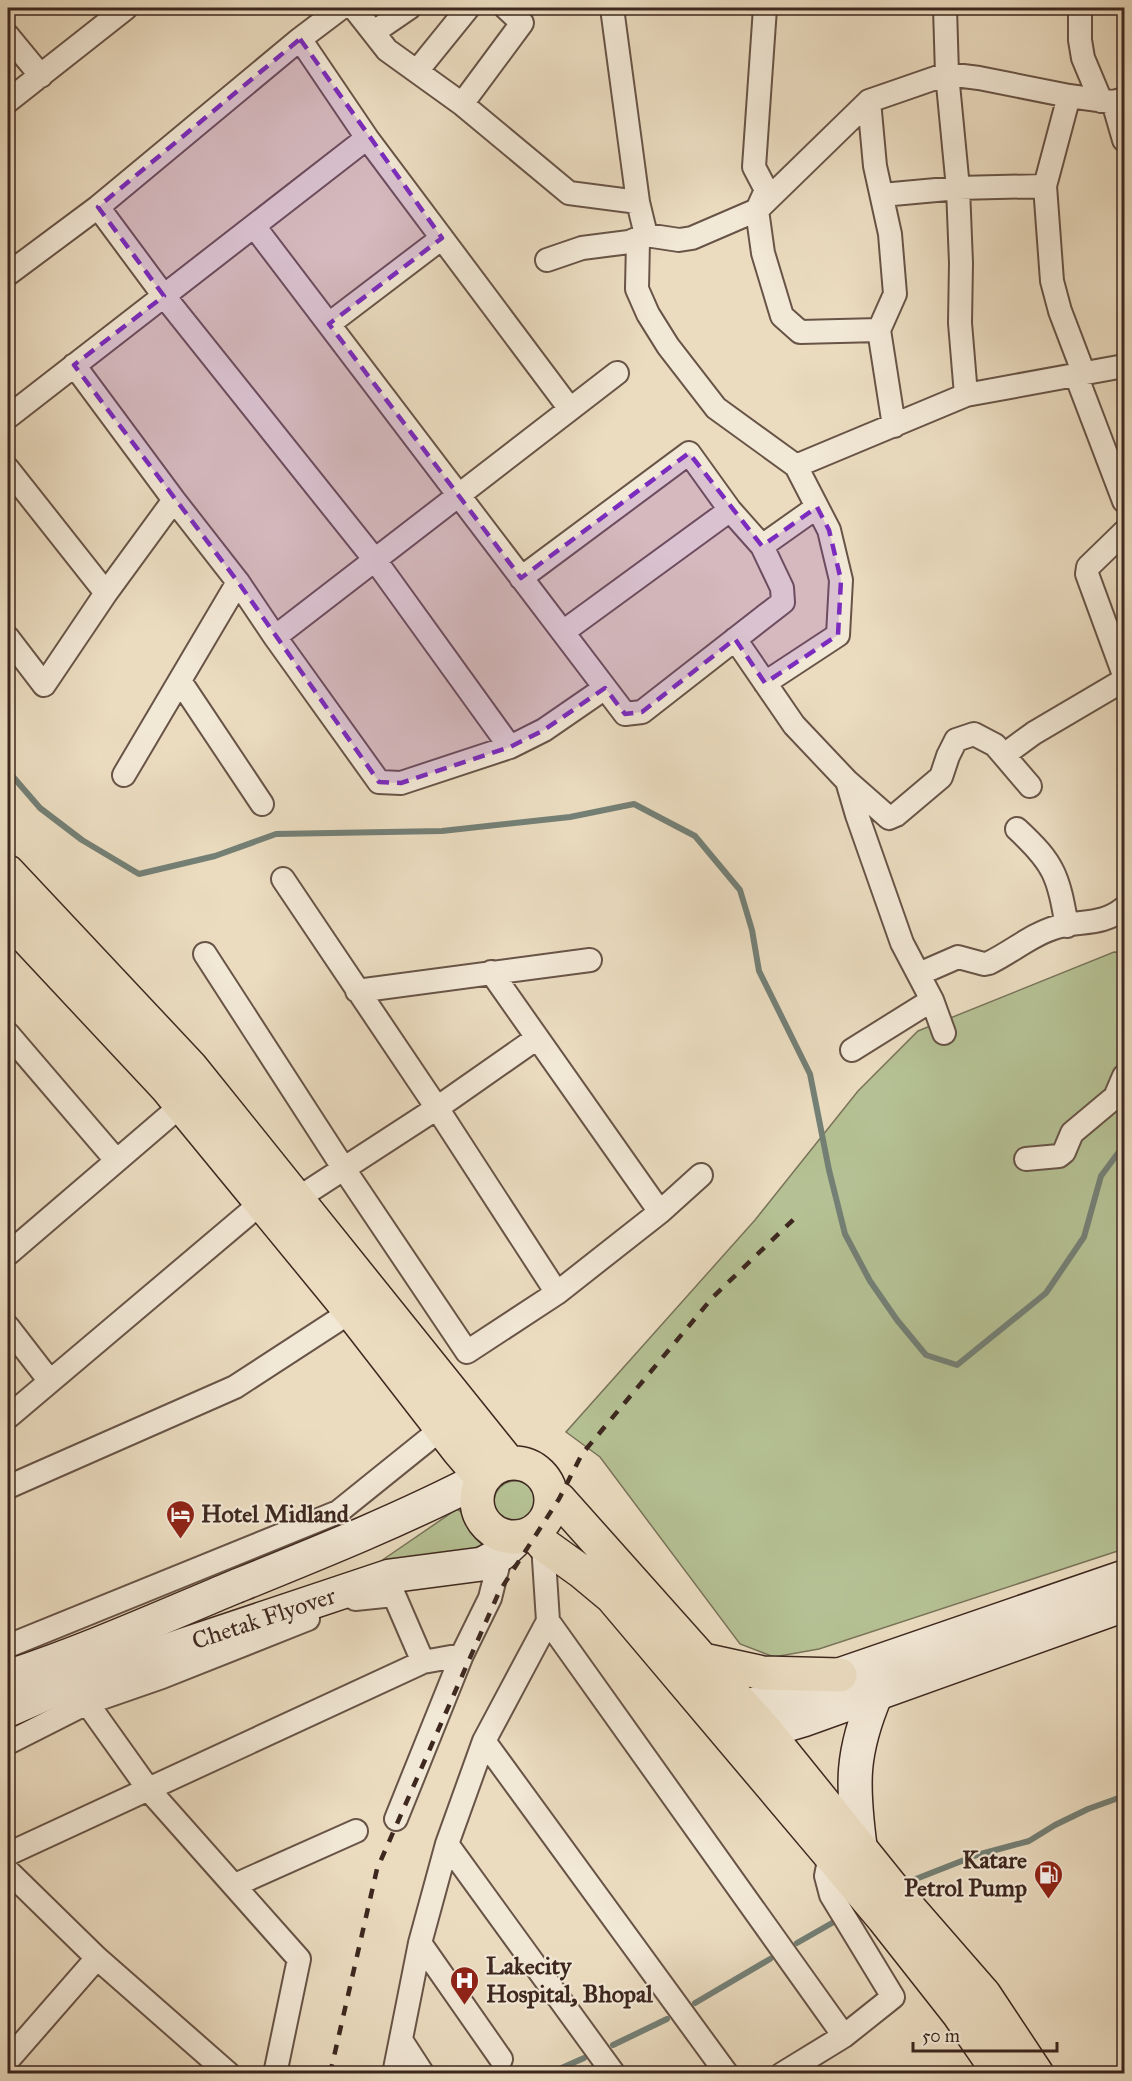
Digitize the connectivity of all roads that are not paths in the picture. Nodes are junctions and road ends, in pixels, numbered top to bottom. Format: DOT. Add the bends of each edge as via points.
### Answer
graph roads {
  1 [pos="126,8"];
  2 [pos="341,8"];
  3 [pos="354,8"];
  4 [pos="409,8"];
  5 [pos="468,8"];
  6 [pos="506,8"];
  7 [pos="612,8"];
  8 [pos="765,8"];
  9 [pos="945,8"];
  10 [pos="1080,8"];
  11 [pos="374,32"];
  12 [pos="8,36"];
  13 [pos="300,39"];
  14 [pos="417,71"];
  15 [pos="947,74"];
  16 [pos="41,76"];
  17 [pos="1069,96"];
  18 [pos="1113,100"];
  19 [pos="8,101"];
  20 [pos="869,101"];
  21 [pos="462,104"];
  22 [pos="367,138"];
  23 [pos="1125,140"];
  24 [pos="1045,186"];
  25 [pos="966,187"];
  26 [pos="882,195"];
  27 [pos="638,202"];
  28 [pos="98,207"];
  29 [pos="757,210"];
  30 [pos="254,226"];
  31 [pos="642,237"];
  32 [pos="442,238"];
  33 [pos="547,260"];
  34 [pos="11,264"];
  35 [pos="164,296"];
  36 [pos="329,324"];
  37 [pos="879,330"];
  38 [pos="74,365"];
  39 [pos="1125,366"];
  40 [pos="617,373"];
  41 [pos="1080,374"];
  42 [pos="979,393"];
  43 [pos="570,409"];
  44 [pos="8,417"];
  45 [pos="894,426"];
  46 [pos="796,466"];
  47 [pos="8,469"];
  48 [pos="458,495"];
  49 [pos="174,500"];
  50 [pos="1125,501"];
  51 [pos="817,507"];
  52 [pos="730,510"];
  53 [pos="1125,532"];
  54 [pos="762,546"];
  55 [pos="375,560"];
  56 [pos="521,578"];
  57 [pos="238,582"];
  58 [pos="106,593"];
  59 [pos="563,633"];
  60 [pos="274,637"];
  61 [pos="8,638"];
  62 [pos="735,639"];
  63 [pos="1125,675"];
  64 [pos="1125,680"];
  65 [pos="180,681"];
  66 [pos="765,683"];
  67 [pos="604,688"];
  68 [pos="510,747"];
  69 [pos="1004,755"];
  70 [pos="124,775"];
  71 [pos="843,777"];
  72 [pos="1030,786"];
  73 [pos="262,804"];
  74 [pos="1017,829"];
  75 [pos="8,872"];
  76 [pos="283,879"];
  77 [pos="1125,908"];
  78 [pos="8,918"];
  79 [pos="1083,924"];
  80 [pos="205,954"];
  81 [pos="590,960"];
  82 [pos="491,972"];
  83 [pos="919,974"];
  84 [pos="357,991"];
  85 [pos="932,1000"];
  86 [pos="944,1033"];
  87 [pos="8,1034"];
  88 [pos="537,1038"];
  89 [pos="852,1050"];
  90 [pos="1125,1076"];
  91 [pos="193,1095"];
  92 [pos="437,1108"];
  93 [pos="1026,1159"];
  94 [pos="116,1160"];
  95 [pos="344,1169"];
  96 [pos="701,1174"];
  97 [pos="297,1198"];
  98 [pos="261,1203"];
  99 [pos="660,1212"];
  100 [pos="10,1245"];
  101 [pos="557,1293"];
  102 [pos="363,1304"];
  103 [pos="8,1327"];
  104 [pos="467,1352"];
  105 [pos="438,1375"];
  106 [pos="49,1380"];
  107 [pos="8,1417"];
  108 [pos="454,1419"];
  109 [pos="495,1471"];
  110 [pos="8,1487"];
  111 [pos="551,1495"];
  112 [pos="524,1542"];
  113 [pos="1125,1577"];
  114 [pos="1125,1605"];
  115 [pos="548,1621"];
  116 [pos="8,1646"];
  117 [pos="462,1655"];
  118 [pos="704,1660"];
  119 [pos="423,1662"];
  120 [pos="840,1675"];
  121 [pos="8,1677"];
  122 [pos="70,1683"];
  123 [pos="876,1694"];
  124 [pos="8,1710"];
  125 [pos="755,1719"];
  126 [pos="716,1721"];
  127 [pos="484,1741"];
  128 [pos="8,1743"];
  129 [pos="738,1747"];
  130 [pos="149,1790"];
  131 [pos="396,1819"];
  132 [pos="356,1831"];
  133 [pos="447,1844"];
  134 [pos="8,1854"];
  135 [pos="850,1870"];
  136 [pos="8,1871"];
  137 [pos="235,1885"];
  138 [pos="893,1910"];
  139 [pos="420,1943"];
  140 [pos="97,1958"];
  141 [pos="844,2036"];
  142 [pos="401,2040"];
  143 [pos="8,2060"];
  144 [pos="501,2060"];
  145 [pos="610,2072"];
  146 [pos="229,2073"];
  147 [pos="275,2073"];
  148 [pos="394,2073"];
  149 [pos="423,2073"];
  150 [pos="727,2073"];
  151 [pos="782,2073"];
  152 [pos="1000,2073"];
  153 [pos="1037,2073"];
  1 -- 16 [label="street"];
  2 -- 13 [label="street"];
  3 -- 11 [label="street"];
  4 -- 11 [label="street"];
  5 -- 14 [label="street"];
  6 -- 21 [label="street" via="522,23"];
  7 -- 27 [label="street"];
  8 -- 29 [label="street" via="754,167 766,190"];
  9 -- 15 [label="street"];
  10 -- 18 [label="street" via="1083,57"];
  11 -- 14 [label="street" via="387,50"];
  12 -- 16 [label="street"];
  13 -- 22 [label="street"];
  13 -- 28 [label="street"];
  14 -- 21 [label="street"];
  15 -- 17 [label="street"];
  15 -- 20 [label="street"];
  15 -- 25 [label="street"];
  16 -- 19 [label="street"];
  17 -- 18 [label="street"];
  17 -- 24 [label="street"];
  18 -- 23 [label="street"];
  20 -- 26 [label="street"];
  20 -- 29 [label="street"];
  21 -- 27 [label="street" via="569,193"];
  22 -- 30 [label="street"];
  22 -- 32 [label="street"];
  24 -- 25 [label="street"];
  24 -- 41 [label="street" via="1052,281"];
  25 -- 26 [label="street"];
  25 -- 42 [label="street" via="960,323"];
  26 -- 37 [label="street" via="895,294"];
  27 -- 31 [label="street"];
  28 -- 34 [label="street"];
  28 -- 35 [label="street"];
  29 -- 31 [label="street" via="686,239"];
  29 -- 37 [label="street" via="763,253 782,316 800,332"];
  30 -- 35 [label="street"];
  30 -- 36 [label="street"];
  31 -- 33 [label="street" via="582,248"];
  31 -- 46 [label="street" via="637,289 669,346 716,408"];
  32 -- 36 [label="street"];
  32 -- 43 [label="street"];
  35 -- 38 [label="street"];
  35 -- 55 [label="street"];
  36 -- 48 [label="street"];
  37 -- 45 [label="street"];
  38 -- 44 [label="street"];
  38 -- 49 [label="street"];
  39 -- 41 [label="street"];
  40 -- 43 [label="street"];
  41 -- 42 [label="street"];
  41 -- 50 [label="street"];
  42 -- 45 [label="street"];
  43 -- 48 [label="street"];
  45 -- 46 [label="street"];
  46 -- 51 [label="street"];
  47 -- 58 [label="street"];
  48 -- 55 [label="street"];
  48 -- 56 [label="street"];
  49 -- 57 [label="street"];
  49 -- 58 [label="street"];
  51 -- 54 [label="street"];
  51 -- 66 [label="street" via="829,530 842,580 838,635"];
  52 -- 54 [label="street"];
  52 -- 56 [label="street" via="689,453"];
  52 -- 59 [label="street"];
  53 -- 63 [label="street" via="1088,567 1087,574"];
  54 -- 62 [label="street" via="782,588 783,602"];
  55 -- 60 [label="street"];
  55 -- 68 [label="street"];
  56 -- 59 [label="street"];
  57 -- 60 [label="street"];
  57 -- 65 [label="street"];
  58 -- 61 [label="street" via="44,685"];
  59 -- 67 [label="street"];
  60 -- 68 [label="street" via="380,782 401,783"];
  62 -- 66 [label="street"];
  62 -- 67 [label="street" via="642,712 625,714"];
  64 -- 69 [label="street"];
  65 -- 70 [label="street"];
  65 -- 73 [label="street"];
  66 -- 71 [label="street" via="794,725"];
  67 -- 68 [label="street" via="544,730"];
  69 -- 71 [label="street" via="995,745 974,734 956,740 942,777 889,818"];
  69 -- 72 [label="street"];
  71 -- 83 [label="street" via="902,943"];
  74 -- 79 [label="street" via="1040,850"];
  75 -- 91 [label="main road"];
  76 -- 84 [label="street"];
  77 -- 79 [label="street"];
  78 -- 91 [label="main road" via="167,1088"];
  79 -- 83 [label="street" via="1040,934 989,963 958,957"];
  80 -- 95 [label="street"];
  81 -- 82 [label="street"];
  82 -- 84 [label="street"];
  82 -- 88 [label="street"];
  83 -- 85 [label="street"];
  84 -- 92 [label="street"];
  85 -- 86 [label="street"];
  85 -- 89 [label="street"];
  87 -- 94 [label="street"];
  88 -- 92 [label="street"];
  88 -- 99 [label="street"];
  90 -- 93 [label="street" via="1115,1097 1072,1133 1064,1152 1059,1156"];
  91 -- 94 [label="street"];
  91 -- 97 [label="main road"];
  91 -- 98 [label="main road"];
  92 -- 95 [label="street"];
  92 -- 101 [label="street"];
  94 -- 100 [label="street"];
  95 -- 97 [label="street"];
  95 -- 104 [label="street"];
  96 -- 99 [label="street"];
  97 -- 102 [label="main road"];
  98 -- 102 [label="main road"];
  98 -- 106 [label="street"];
  99 -- 101 [label="street"];
  101 -- 104 [label="street"];
  102 -- 105 [label="main road"];
  102 -- 108 [label="main road"];
  102 -- 110 [label="street" via="236,1387"];
  103 -- 106 [label="street"];
  104 -- 105 [label="street"];
  105 -- 108 [label="main road"];
  106 -- 107 [label="street"];
  108 -- 109 [label="main road"];
  108 -- 116 [label="street" via="338,1512"];
  109 -- 111 [label="main road" via="523,1464 546,1481"];
  109 -- 112 [label="main road" via="479,1487 477,1505 482,1519 491,1530"];
  109 -- 122 [label="main road, Chetak Flyover" via="286,1566"];
  111 -- 112 [label="main road" via="543,1523"];
  111 -- 118 [label="main road" via="559,1499"];
  112 -- 115 [label="street"];
  112 -- 117 [label="street"];
  112 -- 122 [label="main road, Chetak Flyover" via="482,1564 390,1576"];
  112 -- 126 [label="main road" via="582,1572 612,1597"];
  113 -- 120 [label="main road"];
  114 -- 123 [label="main road"];
  115 -- 127 [label="street"];
  115 -- 141 [label="street"];
  117 -- 119 [label="street"];
  117 -- 131 [label="street"];
  118 -- 120 [label="main road" via="763,1674"];
  118 -- 125 [label="main road"];
  119 -- 122 [label="street" via="394,1595 357,1598 162,1677"];
  119 -- 130 [label="street"];
  120 -- 125 [label="main road"];
  121 -- 122 [label="main road, Chetak Flyover"];
  122 -- 124 [label="main road, Chetak Flyover"];
  122 -- 128 [label="street"];
  122 -- 130 [label="street"];
  123 -- 125 [label="main road" via="803,1720"];
  123 -- 135 [label="main road" via="858,1745"];
  125 -- 126 [label="main road"];
  125 -- 129 [label="main road"];
  125 -- 135 [label="main road"];
  126 -- 129 [label="main road"];
  127 -- 133 [label="street"];
  127 -- 150 [label="street"];
  129 -- 135 [label="main road"];
  130 -- 134 [label="street"];
  130 -- 137 [label="street"];
  132 -- 137 [label="street"];
  133 -- 139 [label="street"];
  133 -- 145 [label="street"];
  135 -- 138 [label="main road"];
  135 -- 141 [label="street" via="850,1927 893,1997"];
  136 -- 140 [label="street"];
  137 -- 147 [label="street" via="299,1959"];
  138 -- 152 [label="main road"];
  138 -- 153 [label="main road" via="984,1994"];
  139 -- 142 [label="street"];
  139 -- 144 [label="street"];
  140 -- 143 [label="street"];
  140 -- 146 [label="street"];
  141 -- 151 [label="street"];
  142 -- 148 [label="street"];
  142 -- 149 [label="street"];
}
